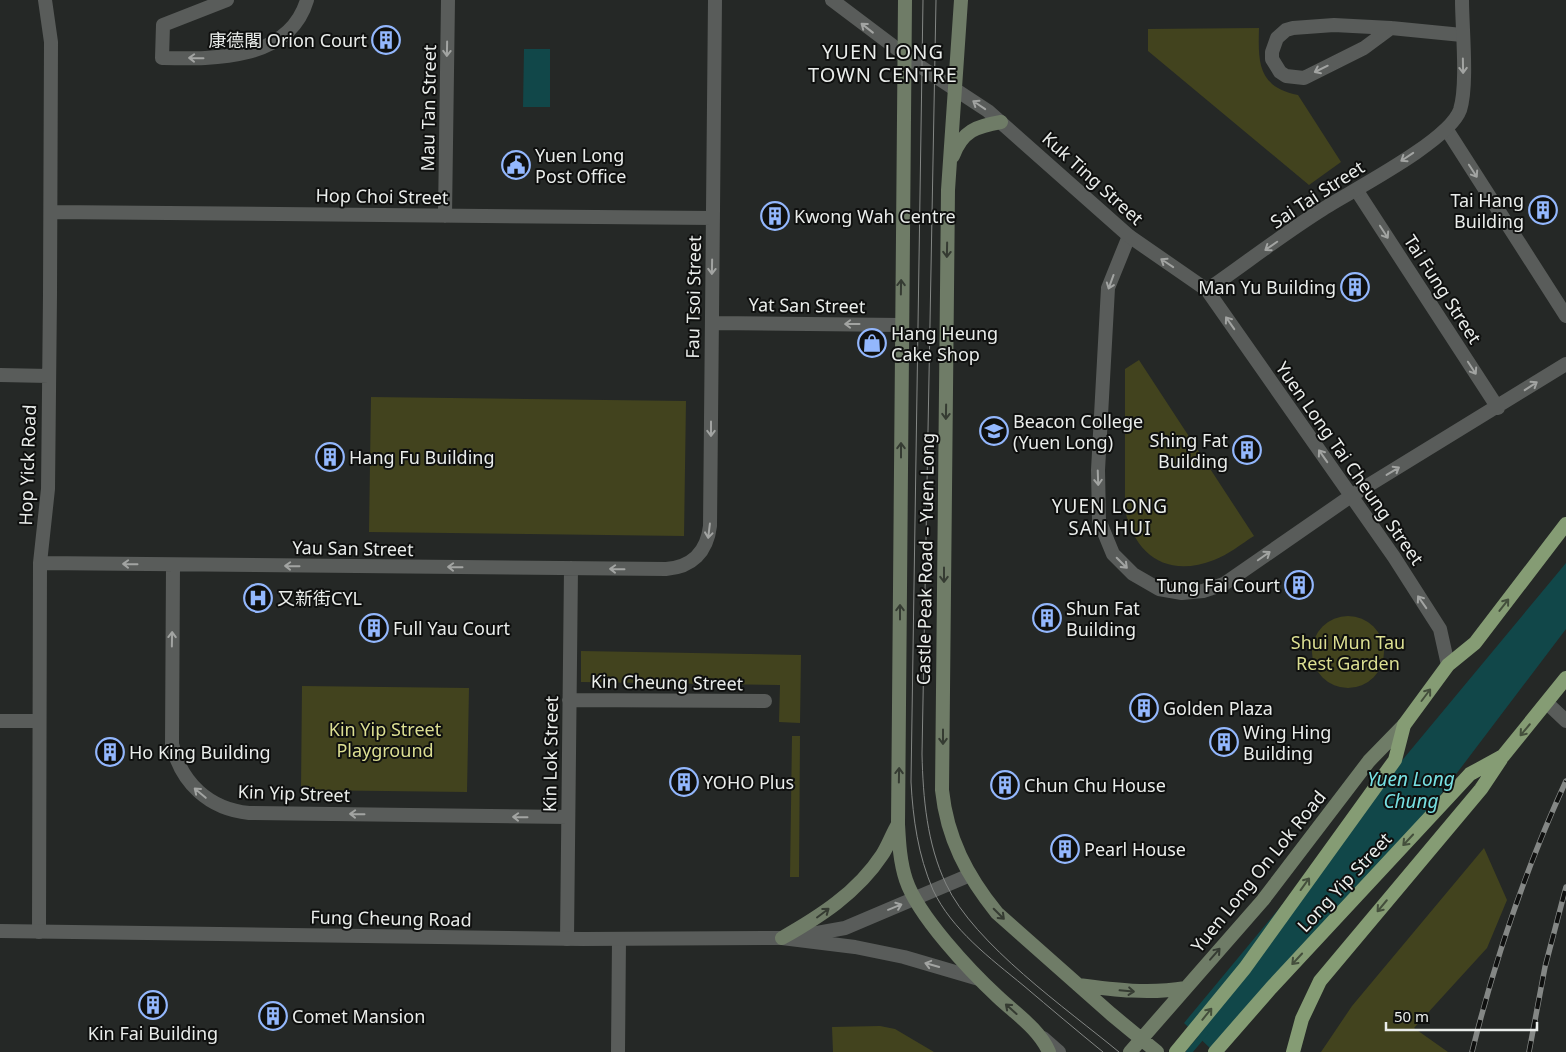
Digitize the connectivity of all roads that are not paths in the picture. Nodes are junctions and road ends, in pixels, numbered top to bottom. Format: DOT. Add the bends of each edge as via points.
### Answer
graph roads {
  1 [pos="44,0"];
  2 [pos="227,0"];
  3 [pos="307,0"];
  4 [pos="448,0"];
  5 [pos="715,0"];
  6 [pos="832,0"];
  7 [pos="905,0"];
  8 [pos="961,0"];
  9 [pos="1462,0"];
  10 [pos="1390,28"];
  11 [pos="1462,35"];
  12 [pos="904,55"];
  13 [pos="957,90"];
  14 [pos="1001,122"];
  15 [pos="1447,130"];
  16 [pos="950,166"];
  17 [pos="1357,191"];
  18 [pos="50,212"];
  19 [pos="445,216"];
  20 [pos="713,218"];
  21 [pos="1129,236"];
  22 [pos="1207,290"];
  23 [pos="1566,316"];
  24 [pos="712,323"];
  25 [pos="901,325"];
  26 [pos="1566,364"];
  27 [pos="0,375"];
  28 [pos="49,376"];
  29 [pos="1498,408"];
  30 [pos="1351,496"];
  31 [pos="1566,524"];
  32 [pos="40,563"];
  33 [pos="173,565"];
  34 [pos="571,568"];
  35 [pos="666,569"];
  36 [pos="1448,665"];
  37 [pos="1566,678"];
  38 [pos="570,700"];
  39 [pos="765,702"];
  40 [pos="1547,703"];
  41 [pos="0,721"];
  42 [pos="40,721"];
  43 [pos="1566,721"];
  44 [pos="1404,725"];
  45 [pos="1503,756"];
  46 [pos="568,818"];
  47 [pos="898,824"];
  48 [pos="970,875"];
  49 [pos="915,900"];
  50 [pos="0,931"];
  51 [pos="39,932"];
  52 [pos="782,938"];
  53 [pos="567,939"];
  54 [pos="619,939"];
  55 [pos="979,979"];
  56 [pos="1078,985"];
  57 [pos="1186,988"];
  58 [pos="1043,1038"];
  59 [pos="1141,1040"];
  60 [pos="618,1052"];
  61 [pos="1049,1052"];
  62 [pos="1060,1052"];
  63 [pos="1130,1052"];
  64 [pos="1157,1052"];
  65 [pos="1176,1052"];
  66 [pos="1215,1052"];
  67 [pos="1293,1052"];
  1 -- 18 [label="street, Hop Yick Road" via="51,42"];
  3 -- 2 [label="street, one-way" via="299,20 272,44 210,59 162,58 163,25"];
  4 -- 19 [label="street, Mau Tan Street, one-way"];
  5 -- 20 [label="street, Fau Tsoi Street"];
  12 -- 6 [label="street, Kuk Ting Street, one-way"];
  7 -- 12 [label="main road, Castle Peak Road – Yuen Long"];
  8 -- 13 [label="main road, Castle Peak Road – Yuen Long"];
  9 -- 11 [label="street"];
  10 -- 10 [label="street, one-way" via="1364,48 1304,78 1286,76 1272,59 1277,38 1292,28 1334,25"];
  10 -- 11 [label="street"];
  11 -- 15 [label="street, one-way" via="1460,110"];
  12 -- 13 [label="street, Kuk Ting Street"];
  25 -- 12 [label="main road, Castle Peak Road – Yuen Long, one-way"];
  14 -- 13 [label="street, Kuk Ting Street, one-way"];
  13 -- 16 [label="main road, Castle Peak Road – Yuen Long"];
  14 -- 16 [label="main road" via="974,128 965,135 957,144"];
  14 -- 21 [label="street, Kuk Ting Street"];
  15 -- 17 [label="street, Sai Tai Street, one-way"];
  15 -- 23 [label="street, one-way"];
  16 -- 48 [label="main road, Castle Peak Road – Yuen Long, one-way" via="942,790 947,825"];
  17 -- 22 [label="street, Sai Tai Street, one-way" via="1323,209"];
  17 -- 29 [label="street, Tai Fung Street, one-way"];
  18 -- 19 [label="street, Hop Choi Street"];
  18 -- 28 [label="street, Hop Yick Road"];
  19 -- 20 [label="street, Hop Choi Street"];
  20 -- 24 [label="street, Fau Tsoi Street, one-way"];
  22 -- 21 [label="street, Kuk Ting Street, one-way"];
  21 -- 30 [label="street, one-way" via="1108,288 1098,470 1100,520 1112,554 1133,574 1159,589 1182,593 1203,591 1224,584"];
  30 -- 22 [label="street, Yuen Long Tai Cheung Street, one-way"];
  25 -- 24 [label="street, Yat San Street, one-way"];
  24 -- 35 [label="street, Fau Tsoi Street, one-way" via="709,536 693,560"];
  47 -- 25 [label="main road, Castle Peak Road – Yuen Long, one-way"];
  29 -- 26 [label="street, one-way"];
  27 -- 28 [label="street"];
  28 -- 32 [label="street, Hop Yick Road" via="48,489"];
  30 -- 29 [label="street, one-way"];
  36 -- 30 [label="street, Yuen Long Tai Cheung Street, one-way" via="1440,629"];
  36 -- 31 [label="main road, Yuen Long On Lok Road, one-way" via="1474,643"];
  33 -- 32 [label="street, Yau San Street, one-way"];
  32 -- 42 [label="street, Hop Yick Road"];
  34 -- 33 [label="street, Yau San Street, one-way"];
  46 -- 33 [label="street, Kin Yip Street, one-way" via="249,813 237,812 203,796 186,779 172,744"];
  35 -- 34 [label="street, Yau San Street, one-way"];
  34 -- 38 [label="street, Kin Lok Street"];
  44 -- 36 [label="main road, Yuen Long On Lok Road, one-way"];
  37 -- 40 [label="main road, Long Yip Street"];
  38 -- 39 [label="street, Kin Cheung Street"];
  38 -- 46 [label="street, Kin Lok Street"];
  40 -- 43 [label="street"];
  40 -- 45 [label="main road, Long Yip Street, one-way"];
  41 -- 42 [label="street"];
  42 -- 51 [label="street, Hop Yick Road"];
  57 -- 44 [label="main road, Yuen Long On Lok Road, one-way" via="1263,900 1369,761"];
  65 -- 44 [label="main road, Yuen Long On Lok Road, one-way" via="1245,968 1395,760"];
  45 -- 66 [label="main road, Long Yip Street, one-way" via="1470,774"];
  45 -- 67 [label="main road, one-way" via="1481,789 1320,981 1302,1019"];
  46 -- 53 [label="street, Kin Lok Street"];
  47 -- 49 [label="main road, Castle Peak Road – Yuen Long" via="900,857"];
  52 -- 47 [label="main road, one-way" via="822,915 858,884 882,855"];
  48 -- 49 [label="street, Fung Cheung Road"];
  48 -- 56 [label="main road, Castle Peak Road – Yuen Long, one-way" via="997,913"];
  52 -- 49 [label="street, Fung Cheung Road, one-way" via="845,928"];
  49 -- 55 [label="main road, Castle Peak Road – Yuen Long"];
  50 -- 51 [label="street, Fung Cheung Road"];
  51 -- 53 [label="street, Fung Cheung Road"];
  52 -- 54 [label="street, Fung Cheung Road"];
  55 -- 52 [label="street, Fung Cheung Road, one-way" via="904,957"];
  53 -- 54 [label="street, Fung Cheung Road"];
  54 -- 60 [label="street"];
  58 -- 55 [label="main road, Castle Peak Road – Yuen Long, one-way"];
  56 -- 57 [label="main road, one-way" via="1135,992"];
  56 -- 59 [label="main road, Castle Peak Road – Yuen Long"];
  57 -- 59 [label="main road, Yuen Long On Lok Road"];
  58 -- 61 [label="main road, Castle Peak Road – Yuen Long"];
  58 -- 62 [label="street, Castle Peak Road – Yuen Long"];
  59 -- 63 [label="main road"];
  59 -- 64 [label="main road, Castle Peak Road – Yuen Long"];
}
